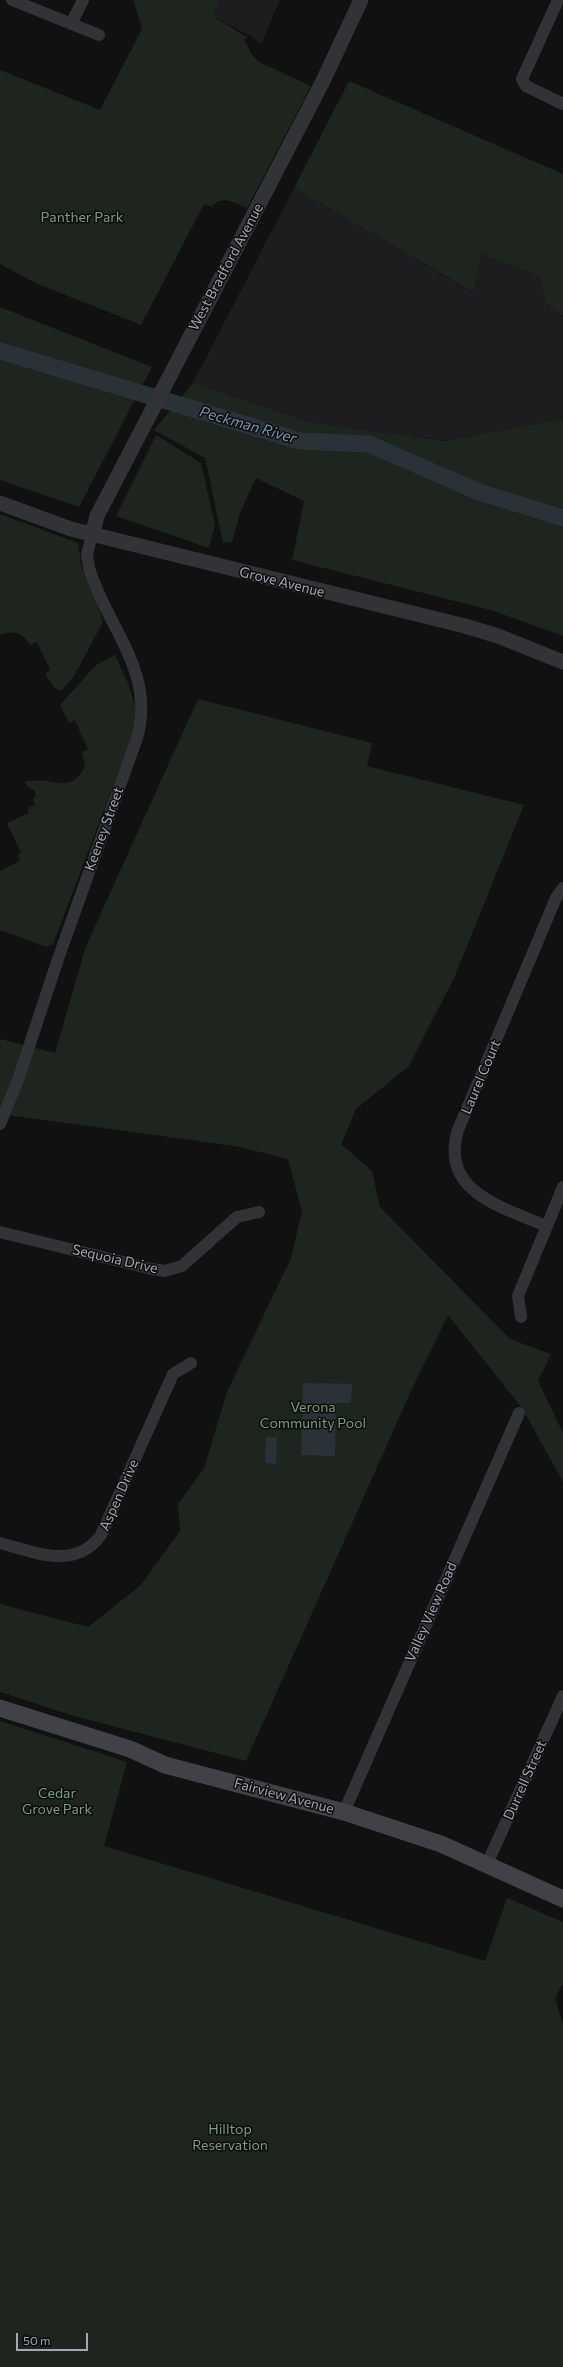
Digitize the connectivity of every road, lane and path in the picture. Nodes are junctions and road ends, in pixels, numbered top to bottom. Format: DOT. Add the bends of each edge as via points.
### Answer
graph roads {
  1 [pos="12,0"];
  2 [pos="83,0"];
  3 [pos="361,0"];
  4 [pos="558,0"];
  5 [pos="71,24"];
  6 [pos="98,35"];
  7 [pos="563,104"];
  8 [pos="0,503"];
  9 [pos="92,535"];
  10 [pos="563,662"];
  11 [pos="563,888"];
  12 [pos="0,1124"];
  13 [pos="563,1187"];
  14 [pos="259,1212"];
  15 [pos="546,1226"];
  16 [pos="0,1232"];
  17 [pos="521,1317"];
  18 [pos="191,1363"];
  19 [pos="519,1413"];
  20 [pos="0,1543"];
  21 [pos="563,1696"];
  22 [pos="0,1708"];
  23 [pos="344,1812"];
  24 [pos="487,1864"];
  25 [pos="563,1899"];
  1 -- 5 [label="street"];
  2 -- 5 [label="street"];
  3 -- 9 [label="street, West Bradford Avenue" via="322,83 97,516"];
  4 -- 7 [label="street" via="523,73 522,81 529,88"];
  5 -- 6 [label="street"];
  8 -- 9 [label="street, Grove Avenue"];
  9 -- 10 [label="street, Grove Avenue" via="465,626"];
  9 -- 12 [label="street, Keeney Street" via="87,554 89,568 137,672 142,695 142,717 137,738 19,1077"];
  11 -- 15 [label="street, Laurel Court" via="556,898 458,1130 455,1146 458,1169 472,1190 485,1200"];
  13 -- 15 [label="street"];
  14 -- 16 [label="street, Sequoia Drive" via="237,1217 187,1263 164,1271"];
  15 -- 17 [label="street" via="518,1296"];
  18 -- 20 [label="street, Aspen Drive" via="173,1374 101,1535 91,1546 72,1556 57,1557"];
  19 -- 23 [label="street, Valley View Road"];
  21 -- 24 [label="street, Durrell Street"];
  22 -- 23 [label="main road, Fairview Avenue" via="130,1749 165,1765"];
  23 -- 24 [label="main road, Fairview Avenue" via="441,1844"];
  24 -- 25 [label="main road, Fairview Avenue"];
}
